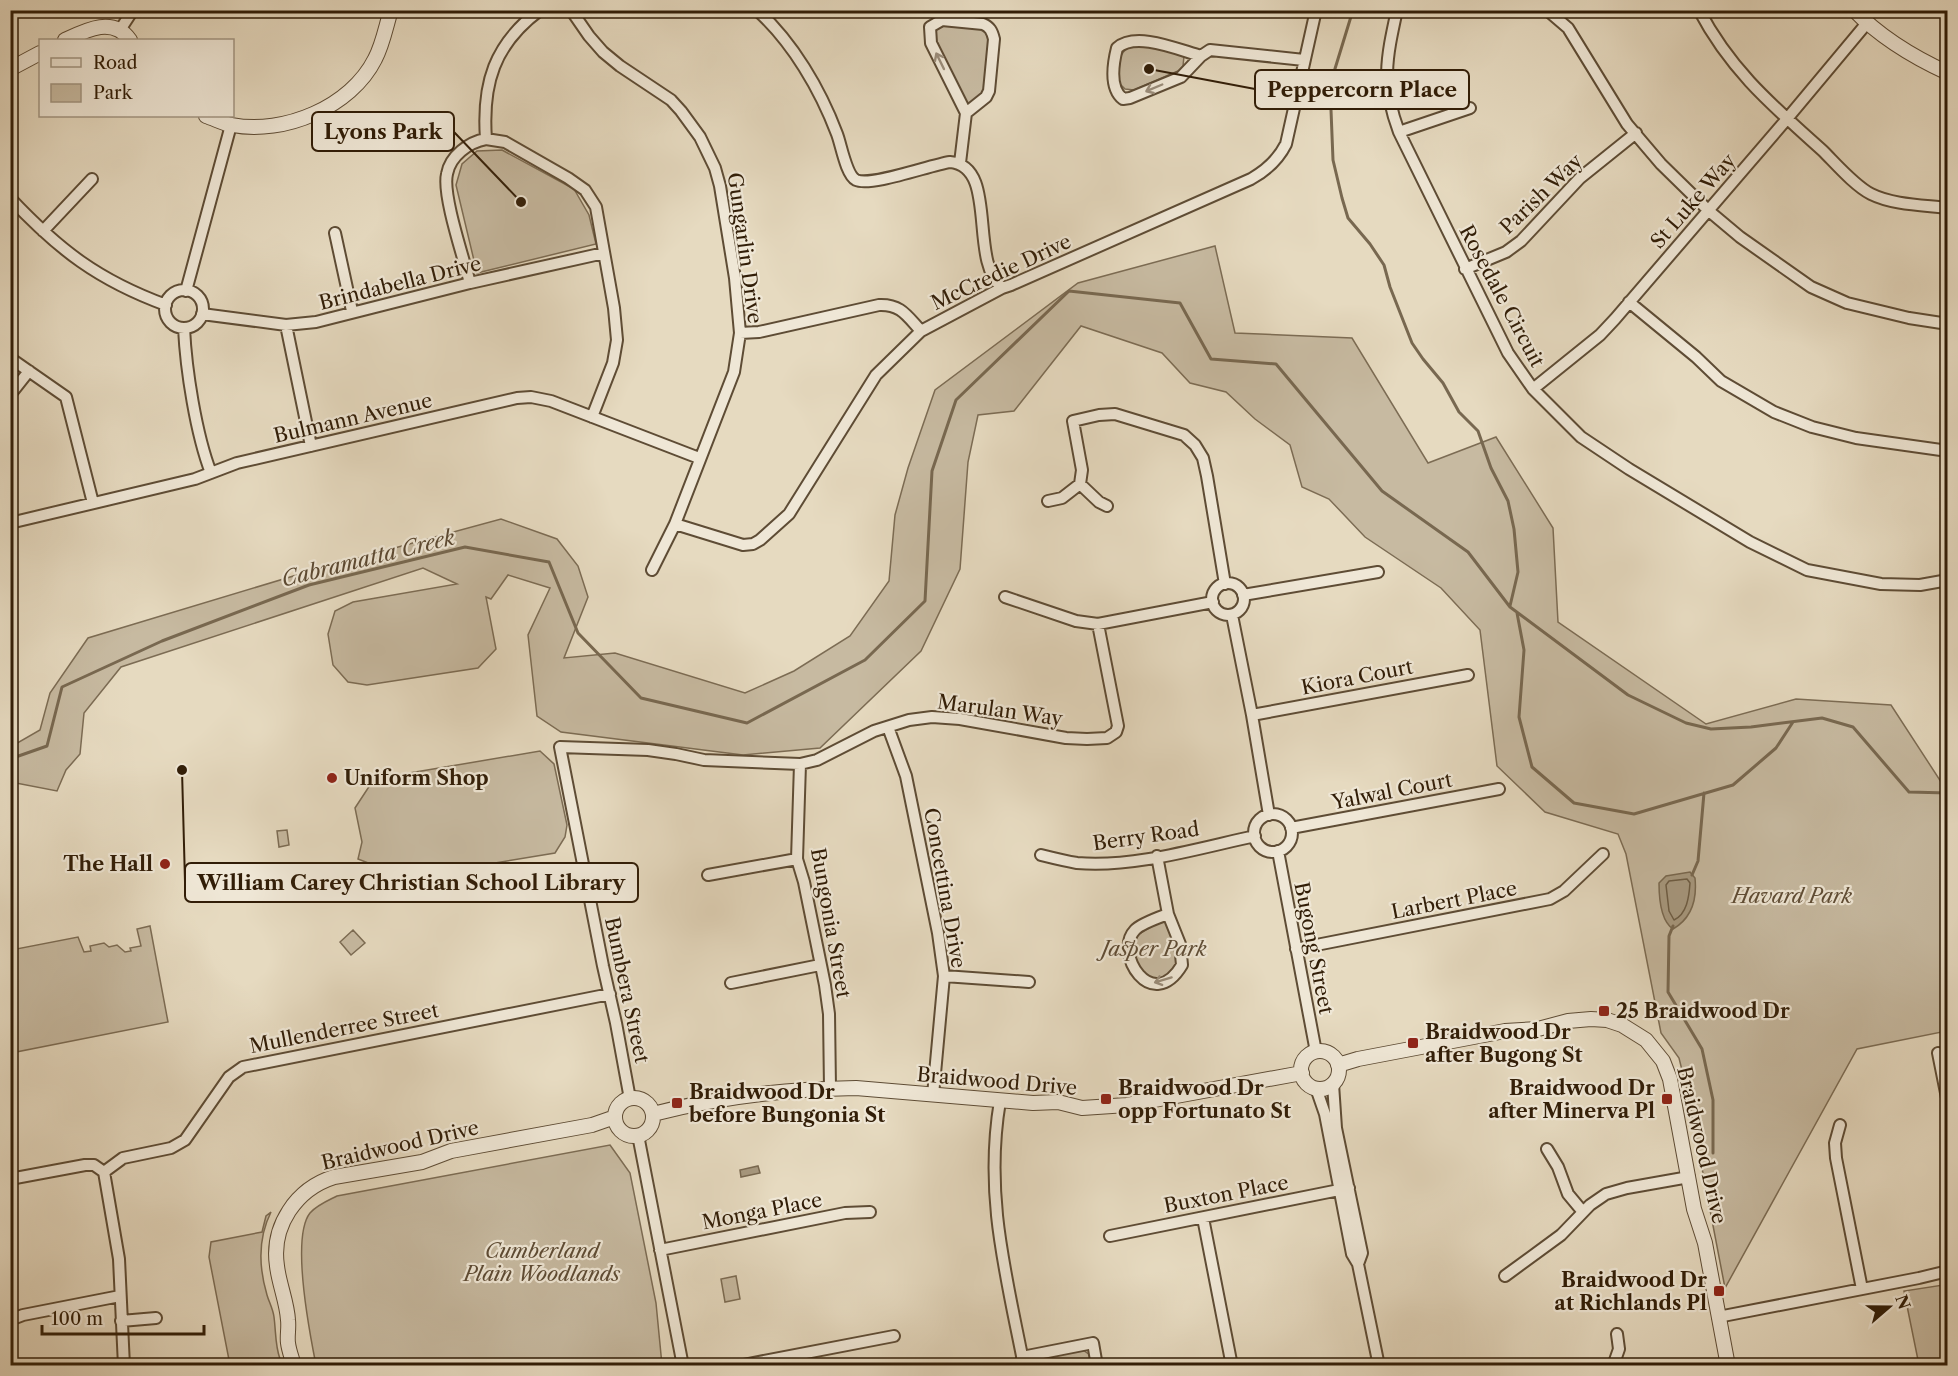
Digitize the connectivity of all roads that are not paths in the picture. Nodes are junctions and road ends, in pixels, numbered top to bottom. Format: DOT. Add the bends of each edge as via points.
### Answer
graph roads {
  1 [pos="133,10"];
  2 [pos="391,10"];
  3 [pos="540,10"];
  4 [pos="571,10"];
  5 [pos="757,10"];
  6 [pos="1316,10"];
  7 [pos="1397,10"];
  8 [pos="1547,10"];
  9 [pos="1699,10"];
  10 [pos="1854,10"];
  11 [pos="770,15"];
  12 [pos="1867,23"];
  13 [pos="120,30"];
  14 [pos="67,39"];
  15 [pos="129,39"];
  16 [pos="39,54"];
  17 [pos="1201,56"];
  18 [pos="1304,60"];
  19 [pos="10,69"];
  20 [pos="1947,73"];
  21 [pos="1470,108"];
  22 [pos="966,113"];
  23 [pos="209,117"];
  24 [pos="1786,120"];
  25 [pos="231,125"];
  26 [pos="1399,132"];
  27 [pos="1635,133"];
  28 [pos="486,138"];
  29 [pos="960,163"];
  30 [pos="92,178"];
  31 [pos="10,198"];
  32 [pos="1947,208"];
  33 [pos="1708,211"];
  34 [pos="43,231"];
  35 [pos="335,233"];
  36 [pos="604,254"];
  37 [pos="1465,269"];
  38 [pos="470,283"];
  39 [pos="1002,288"];
  40 [pos="186,291"];
  41 [pos="1629,303"];
  42 [pos="166,305"];
  43 [pos="352,311"];
  44 [pos="202,314"];
  45 [pos="1947,324"];
  46 [pos="286,325"];
  47 [pos="184,328"];
  48 [pos="921,331"];
  49 [pos="740,333"];
  50 [pos="10,358"];
  51 [pos="29,371"];
  52 [pos="1533,389"];
  53 [pos="10,395"];
  54 [pos="592,417"];
  55 [pos="311,446"];
  56 [pos="1947,451"];
  57 [pos="699,458"];
  58 [pos="211,473"];
  59 [pos="1080,484"];
  60 [pos="1048,501"];
  61 [pos="93,503"];
  62 [pos="1107,506"];
  63 [pos="10,523"];
  64 [pos="675,524"];
  65 [pos="652,570"];
  66 [pos="1378,572"];
  67 [pos="1947,580"];
  68 [pos="1224,584"];
  69 [pos="1243,595"];
  70 [pos="1005,597"];
  71 [pos="1213,602"];
  72 [pos="1232,615"];
  73 [pos="1098,624"];
  74 [pos="1468,675"];
  75 [pos="1252,715"];
  76 [pos="888,727"];
  77 [pos="560,747"];
  78 [pos="801,764"];
  79 [pos="1499,789"];
  80 [pos="1269,815"];
  81 [pos="1291,828"];
  82 [pos="1255,837"];
  83 [pos="1278,851"];
  84 [pos="1603,854"];
  85 [pos="1041,855"];
  86 [pos="1157,856"];
  87 [pos="797,859"];
  88 [pos="708,875"];
  89 [pos="1168,914"];
  90 [pos="1296,949"];
  91 [pos="820,965"];
  92 [pos="944,976"];
  93 [pos="1029,982"];
  94 [pos="731,983"];
  95 [pos="610,994"];
  96 [pos="1316,1052"];
  97 [pos="1938,1053"];
  98 [pos="1338,1065"];
  99 [pos="1302,1073"];
  100 [pos="1333,1084"];
  101 [pos="830,1088"];
  102 [pos="1316,1088"];
  103 [pos="933,1095"];
  104 [pos="630,1099"];
  105 [pos="1000,1101"];
  106 [pos="1947,1103"];
  107 [pos="652,1114"];
  108 [pos="615,1117"];
  109 [pos="1840,1125"];
  110 [pos="638,1135"];
  111 [pos="1547,1149"];
  112 [pos="104,1172"];
  113 [pos="1689,1177"];
  114 [pos="10,1179"];
  115 [pos="1344,1189"];
  116 [pos="870,1212"];
  117 [pos="1583,1212"];
  118 [pos="1203,1218"];
  119 [pos="1110,1236"];
  120 [pos="660,1250"];
  121 [pos="1947,1271"];
  122 [pos="1505,1276"];
  123 [pos="1862,1289"];
  124 [pos="120,1296"];
  125 [pos="1718,1317"];
  126 [pos="156,1318"];
  127 [pos="10,1320"];
  128 [pos="122,1321"];
  129 [pos="1617,1334"];
  130 [pos="894,1336"];
  131 [pos="1023,1361"];
  132 [pos="124,1365"];
  133 [pos="294,1365"];
  134 [pos="683,1365"];
  135 [pos="738,1365"];
  136 [pos="1097,1365"];
  137 [pos="1232,1365"];
  138 [pos="1379,1365"];
  139 [pos="1613,1365"];
  140 [pos="1728,1365"];
  1 -- 13 [label="street"];
  2 -- 25 [label="street" via="376,58 364,76 340,98 294,121 266,127"];
  3 -- 28 [label="street" via="508,39 495,63 487,89"];
  4 -- 49 [label="street, Gungarlin Drive" via="603,52 676,105 708,152 724,206"];
  5 -- 11 [label="street"];
  6 -- 18 [label="street, McCredie Drive"];
  7 -- 26 [label="street, Rosedale Circuit" via="1386,65 1386,86"];
  8 -- 27 [label="street" via="1568,28"];
  9 -- 24 [label="street" via="1750,84"];
  10 -- 12 [label="street"];
  11 -- 29 [label="street" via="812,82 837,133 849,175 856,180 874,181 939,163"];
  12 -- 20 [label="street" via="1908,54"];
  12 -- 24 [label="street, St Luke Way"];
  13 -- 14 [label="street" via="111,26 93,28"];
  13 -- 15 [label="street"];
  16 -- 19 [label="street"];
  17 -- 17 [label="street, one-way" via="1181,77 1131,98 1123,99 1113,86 1117,48 1127,42 1167,45"];
  17 -- 18 [label="street" via="1219,50"];
  18 -- 39 [label="street, McCredie Drive" via="1286,144 1265,171"];
  21 -- 26 [label="street"];
  22 -- 22 [label="street, one-way" via="931,43 930,27 942,21 983,24 993,33 989,91"];
  22 -- 29 [label="street"];
  23 -- 25 [label="street"];
  24 -- 32 [label="street" via="1869,193 1889,200"];
  24 -- 33 [label="street, St Luke Way"];
  25 -- 40 [label="street"];
  26 -- 37 [label="street, Rosedale Circuit"];
  27 -- 33 [label="street"];
  27 -- 37 [label="street, Parish Way" via="1580,178 1521,241 1506,252"];
  28 -- 36 [label="street" via="506,142 585,190 598,213"];
  28 -- 38 [label="street" via="460,153 446,174 446,189"];
  29 -- 39 [label="street" via="974,177 978,188 984,250 996,283"];
  30 -- 34 [label="street"];
  31 -- 34 [label="street"];
  33 -- 41 [label="street, St Luke Way"];
  33 -- 45 [label="street" via="1820,291 1873,311"];
  34 -- 42 [label="street" via="94,272"];
  35 -- 43 [label="street"];
  36 -- 38 [label="street, Brindabella Drive"];
  36 -- 54 [label="street" via="617,340 614,363"];
  37 -- 52 [label="street, Rosedale Circuit" via="1508,353"];
  38 -- 43 [label="street, Brindabella Drive"];
  39 -- 48 [label="street, McCredie Drive"];
  40 -- 42 [label="street" via="172,294"];
  40 -- 44 [label="street" via="198,297"];
  41 -- 52 [label="street, St Luke Way" via="1600,335"];
  41 -- 56 [label="street" via="1721,381 1774,411 1812,427 1856,438"];
  42 -- 47 [label="street" via="171,322"];
  43 -- 46 [label="street, Brindabella Drive" via="316,322"];
  44 -- 46 [label="street, Brindabella Drive"];
  44 -- 47 [label="street" via="197,323"];
  46 -- 55 [label="street"];
  47 -- 58 [label="street" via="197,419"];
  48 -- 49 [label="street" via="901,309 889,304"];
  48 -- 64 [label="street, McCredie Drive" via="876,375 789,514 760,540 743,545"];
  49 -- 57 [label="street, Gungarlin Drive" via="734,372"];
  50 -- 51 [label="street"];
  51 -- 53 [label="street"];
  51 -- 61 [label="street" via="66,397"];
  52 -- 67 [label="street, Rosedale Circuit" via="1581,437 1605,454 1750,542 1807,570 1881,584 1920,585"];
  54 -- 55 [label="street, Bulmann Avenue" via="551,400 517,398"];
  54 -- 57 [label="street, Bulmann Avenue"];
  55 -- 58 [label="street, Bulmann Avenue"];
  57 -- 64 [label="street, Gungarlin Drive"];
  58 -- 61 [label="street, Bulmann Avenue"];
  59 -- 60 [label="street" via="1062,498"];
  59 -- 62 [label="street"];
  59 -- 68 [label="street" via="1082,470 1073,421 1114,414 1184,435 1203,458"];
  61 -- 63 [label="street, Bulmann Avenue"];
  64 -- 65 [label="street, Gungarlin Drive"];
  66 -- 69 [label="street"];
  68 -- 69 [label="street" via="1236,585"];
  68 -- 71 [label="street" via="1214,592"];
  69 -- 72 [label="street" via="1242,608"];
  70 -- 73 [label="street" via="1076,621"];
  71 -- 72 [label="street" via="1217,610"];
  71 -- 73 [label="street"];
  72 -- 75 [label="street"];
  73 -- 76 [label="street, Marulan Way" via="1118,726 1112,736 1066,738 933,717"];
  74 -- 75 [label="street, Kiora Court"];
  75 -- 80 [label="street"];
  76 -- 78 [label="street, Marulan Way"];
  76 -- 92 [label="street, Concettina Drive" via="906,776"];
  77 -- 78 [label="street, Marulan Way" via="648,750 704,760"];
  77 -- 95 [label="street, Bumbera Street"];
  78 -- 87 [label="street, Bungonia Street"];
  79 -- 81 [label="street, Yalwal Court"];
  80 -- 81 [label="street" via="1282,816"];
  80 -- 82 [label="street" via="1257,824"];
  81 -- 83 [label="street" via="1292,838"];
  82 -- 83 [label="street" via="1268,851"];
  82 -- 86 [label="street, Berry Road"];
  83 -- 90 [label="street, Bugong Street"];
  84 -- 90 [label="street, Larbert Place" via="1550,899"];
  85 -- 86 [label="street, Berry Road" via="1093,863"];
  86 -- 89 [label="street"];
  87 -- 88 [label="street"];
  87 -- 91 [label="street, Bungonia Street"];
  89 -- 89 [label="street, one-way" via="1180,944 1182,965 1166,982 1150,983 1136,973 1129,941 1135,929"];
  90 -- 96 [label="street, Bugong Street"];
  91 -- 94 [label="street"];
  91 -- 101 [label="street, Bungonia Street" via="829,1014"];
  92 -- 93 [label="street"];
  92 -- 103 [label="street, Concettina Drive"];
  95 -- 104 [label="street, Bumbera Street"];
  95 -- 112 [label="street, Mullenderree Street" via="243,1066 229,1077 185,1140 171,1148 123,1158"];
  96 -- 98 [label="street" via="1332,1055"];
  96 -- 99 [label="street" via="1303,1062"];
  97 -- 106 [label="street"];
  98 -- 100 [label="street"];
  98 -- 113 [label="street, Braidwood Drive" via="1512,1029 1538,1029 1591,1019 1616,1022 1646,1040 1667,1070"];
  99 -- 102 [label="street" via="1307,1083"];
  99 -- 105 [label="street, Braidwood Drive" via="1127,1105 1082,1108 1058,1102"];
  100 -- 102 [label="street"];
  100 -- 115 [label="street"];
  101 -- 103 [label="street, Braidwood Drive"];
  101 -- 107 [label="street, Braidwood Drive" via="753,1096"];
  102 -- 115 [label="street"];
  103 -- 105 [label="street, Braidwood Drive"];
  104 -- 107 [label="street" via="642,1100"];
  104 -- 108 [label="street" via="619,1105"];
  105 -- 131 [label="street" via="994,1195"];
  107 -- 110 [label="street" via="651,1125"];
  108 -- 110 [label="street" via="618,1128"];
  108 -- 133 [label="street, Braidwood Drive" via="592,1125 450,1151 422,1162 334,1177 307,1191 285,1217 276,1250"];
  109 -- 123 [label="street" via="1836,1158"];
  110 -- 120 [label="street"];
  111 -- 117 [label="street" via="1568,1194"];
  112 -- 114 [label="street" via="85,1165"];
  112 -- 124 [label="street" via="117,1244"];
  113 -- 117 [label="street" via="1611,1192"];
  113 -- 125 [label="street, Braidwood Drive"];
  115 -- 118 [label="street, Buxton Place"];
  115 -- 138 [label="street" via="1352,1254 1358,1264"];
  116 -- 120 [label="street, Monga Place" via="834,1215"];
  117 -- 122 [label="street" via="1561,1235"];
  118 -- 119 [label="street, Buxton Place"];
  118 -- 137 [label="street"];
  120 -- 134 [label="street"];
  121 -- 123 [label="street"];
  123 -- 125 [label="street"];
  124 -- 127 [label="street"];
  124 -- 128 [label="street"];
  125 -- 140 [label="street, Braidwood Drive"];
  126 -- 128 [label="street"];
  128 -- 132 [label="street"];
  129 -- 139 [label="street" via="1619,1349"];
  130 -- 135 [label="street"];
  131 -- 136 [label="street" via="1093,1343"];
}
